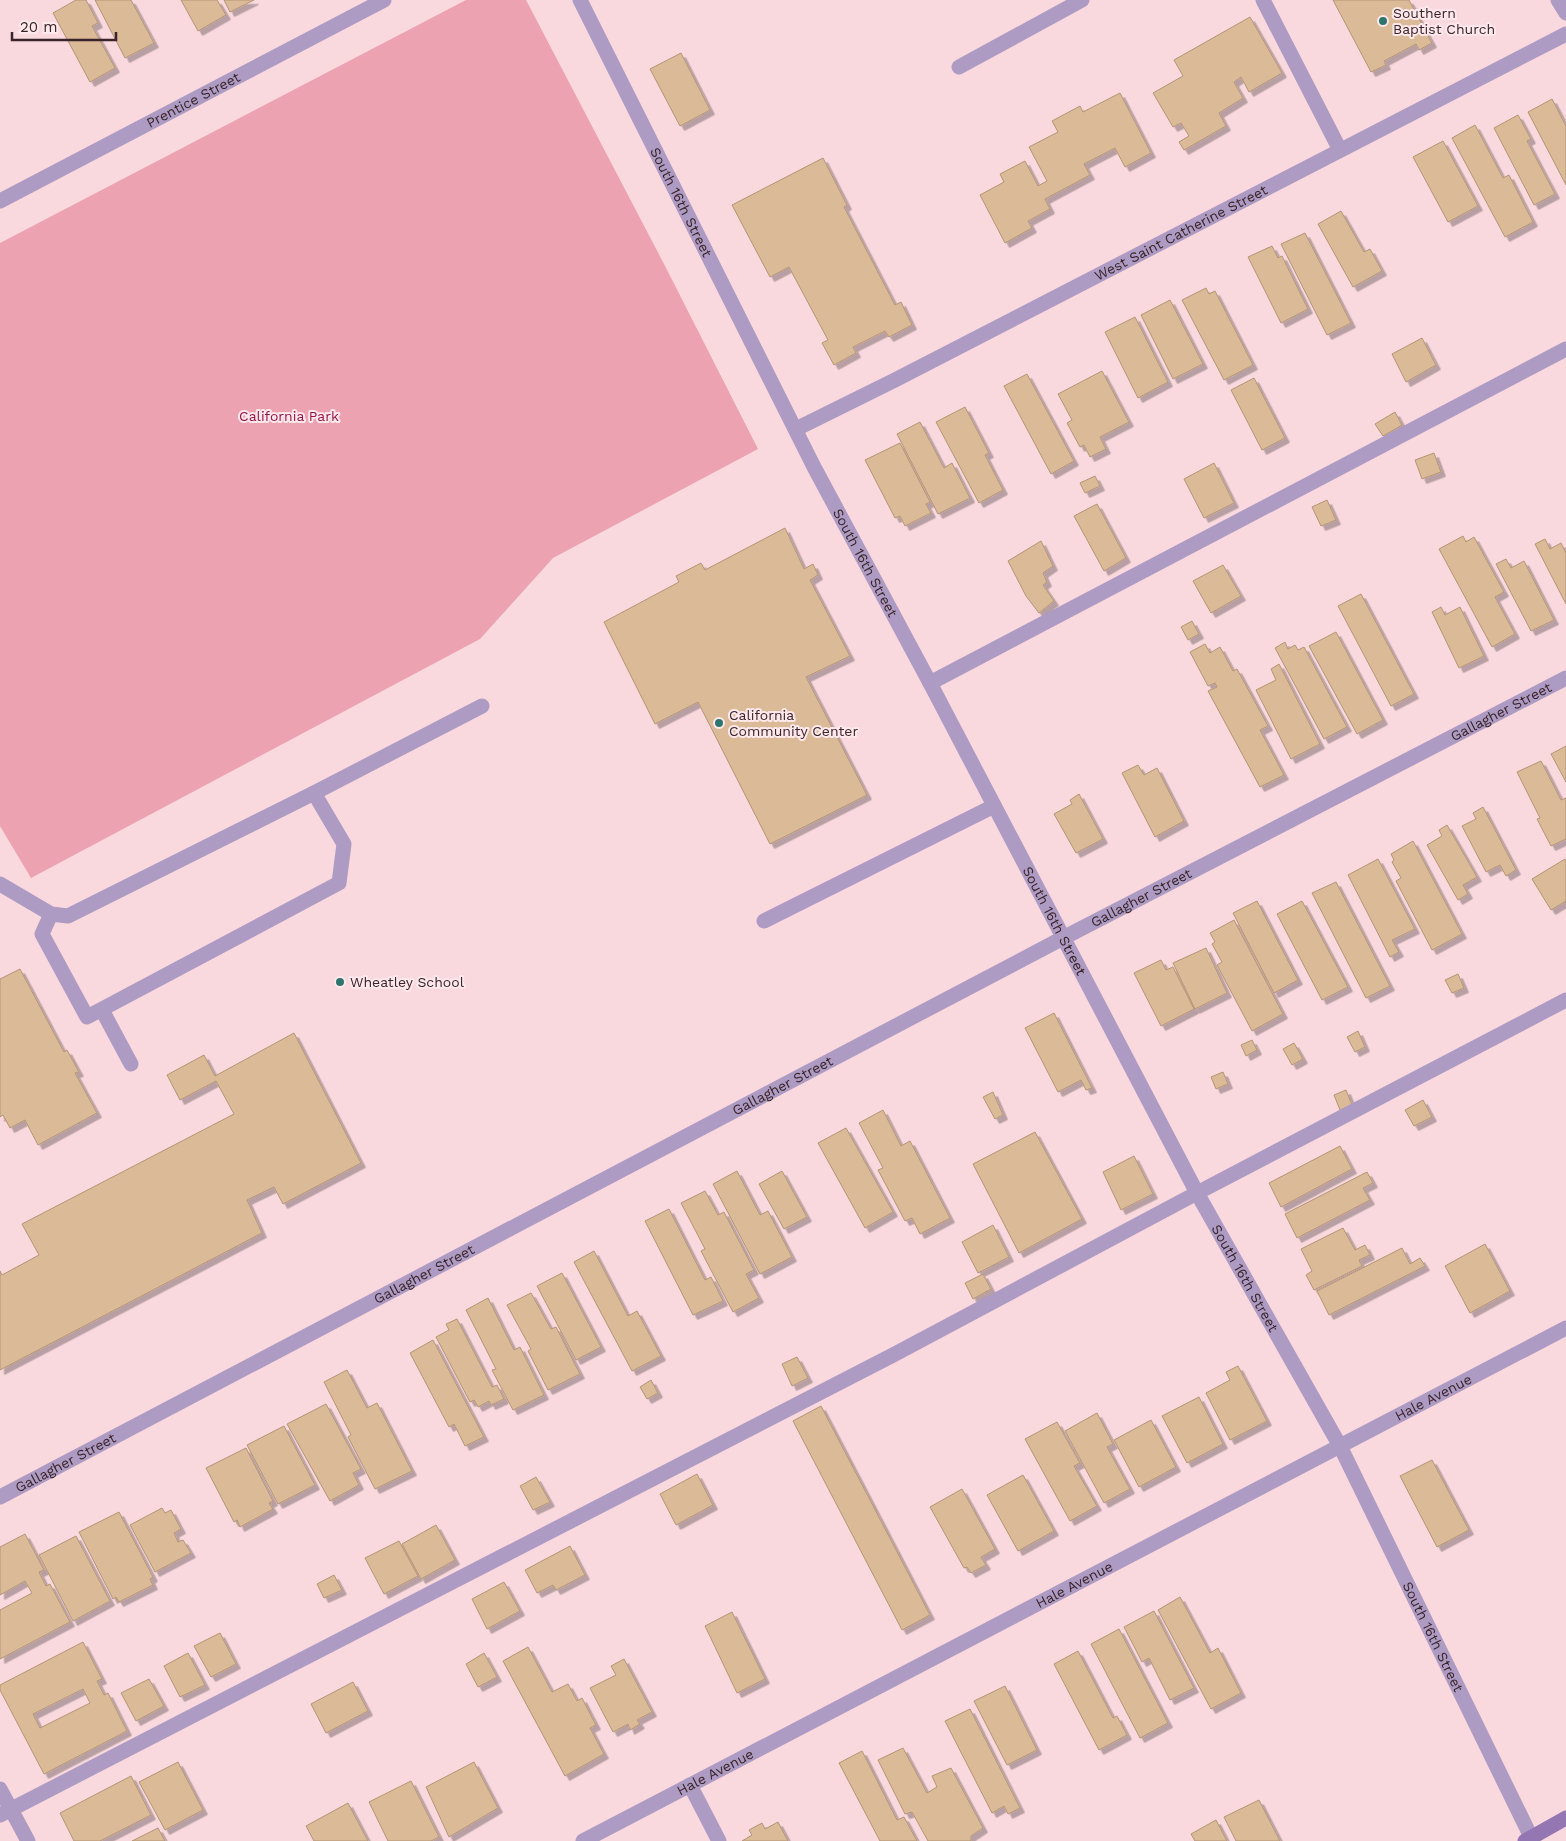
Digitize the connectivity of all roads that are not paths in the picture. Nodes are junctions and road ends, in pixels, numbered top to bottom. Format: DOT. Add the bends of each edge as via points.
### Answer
graph roads {
  1 [pos="384,0"];
  2 [pos="580,0"];
  3 [pos="1082,0"];
  4 [pos="1263,0"];
  5 [pos="1558,0"];
  6 [pos="1566,13"];
  7 [pos="1566,34"];
  8 [pos="959,67"];
  9 [pos="1340,150"];
  10 [pos="0,201"];
  11 [pos="1566,349"];
  12 [pos="796,429"];
  13 [pos="1566,678"];
  14 [pos="930,683"];
  15 [pos="482,706"];
  16 [pos="314,793"];
  17 [pos="994,806"];
  18 [pos="0,884"];
  19 [pos="51,914"];
  20 [pos="764,921"];
  21 [pos="1062,938"];
  22 [pos="1566,1000"];
  23 [pos="102,1010"];
  24 [pos="131,1064"];
  25 [pos="1197,1193"];
  26 [pos="1566,1328"];
  27 [pos="1340,1446"];
  28 [pos="0,1498"];
  29 [pos="690,1785"];
  30 [pos="0,1789"];
  31 [pos="5,1812"];
  32 [pos="1566,1818"];
  33 [pos="1530,1840"];
  34 [pos="28,1841"];
  35 [pos="583,1841"];
  36 [pos="719,1841"];
  1 -- 10 [label="street, Prentice Street"];
  2 -- 12 [label="street, South 16th Street"];
  3 -- 8 [label="street"];
  4 -- 9 [label="street"];
  5 -- 6 [label="street"];
  7 -- 9 [label="street, West Saint Catherine Street"];
  9 -- 12 [label="street, West Saint Catherine Street"];
  11 -- 14 [label="street"];
  12 -- 14 [label="street, South 16th Street"];
  13 -- 21 [label="street, Gallagher Street"];
  14 -- 17 [label="street, South 16th Street"];
  15 -- 16 [label="street"];
  16 -- 19 [label="street" via="68,916"];
  16 -- 23 [label="street" via="344,844 339,883"];
  17 -- 20 [label="street"];
  17 -- 21 [label="street, South 16th Street"];
  18 -- 19 [label="street"];
  19 -- 23 [label="street" via="42,934 88,1017"];
  21 -- 25 [label="street, South 16th Street"];
  21 -- 28 [label="street, Gallagher Street"];
  22 -- 25 [label="street"];
  23 -- 24 [label="street"];
  25 -- 27 [label="street, South 16th Street"];
  25 -- 31 [label="street" via="886,1358"];
  26 -- 27 [label="street, Hale Avenue"];
  27 -- 29 [label="street, Hale Avenue"];
  27 -- 33 [label="street, South 16th Street"];
  29 -- 35 [label="street, Hale Avenue"];
  29 -- 36 [label="street"];
  30 -- 31 [label="street"];
  31 -- 34 [label="street"];
  32 -- 33 [label="main road"];
}
